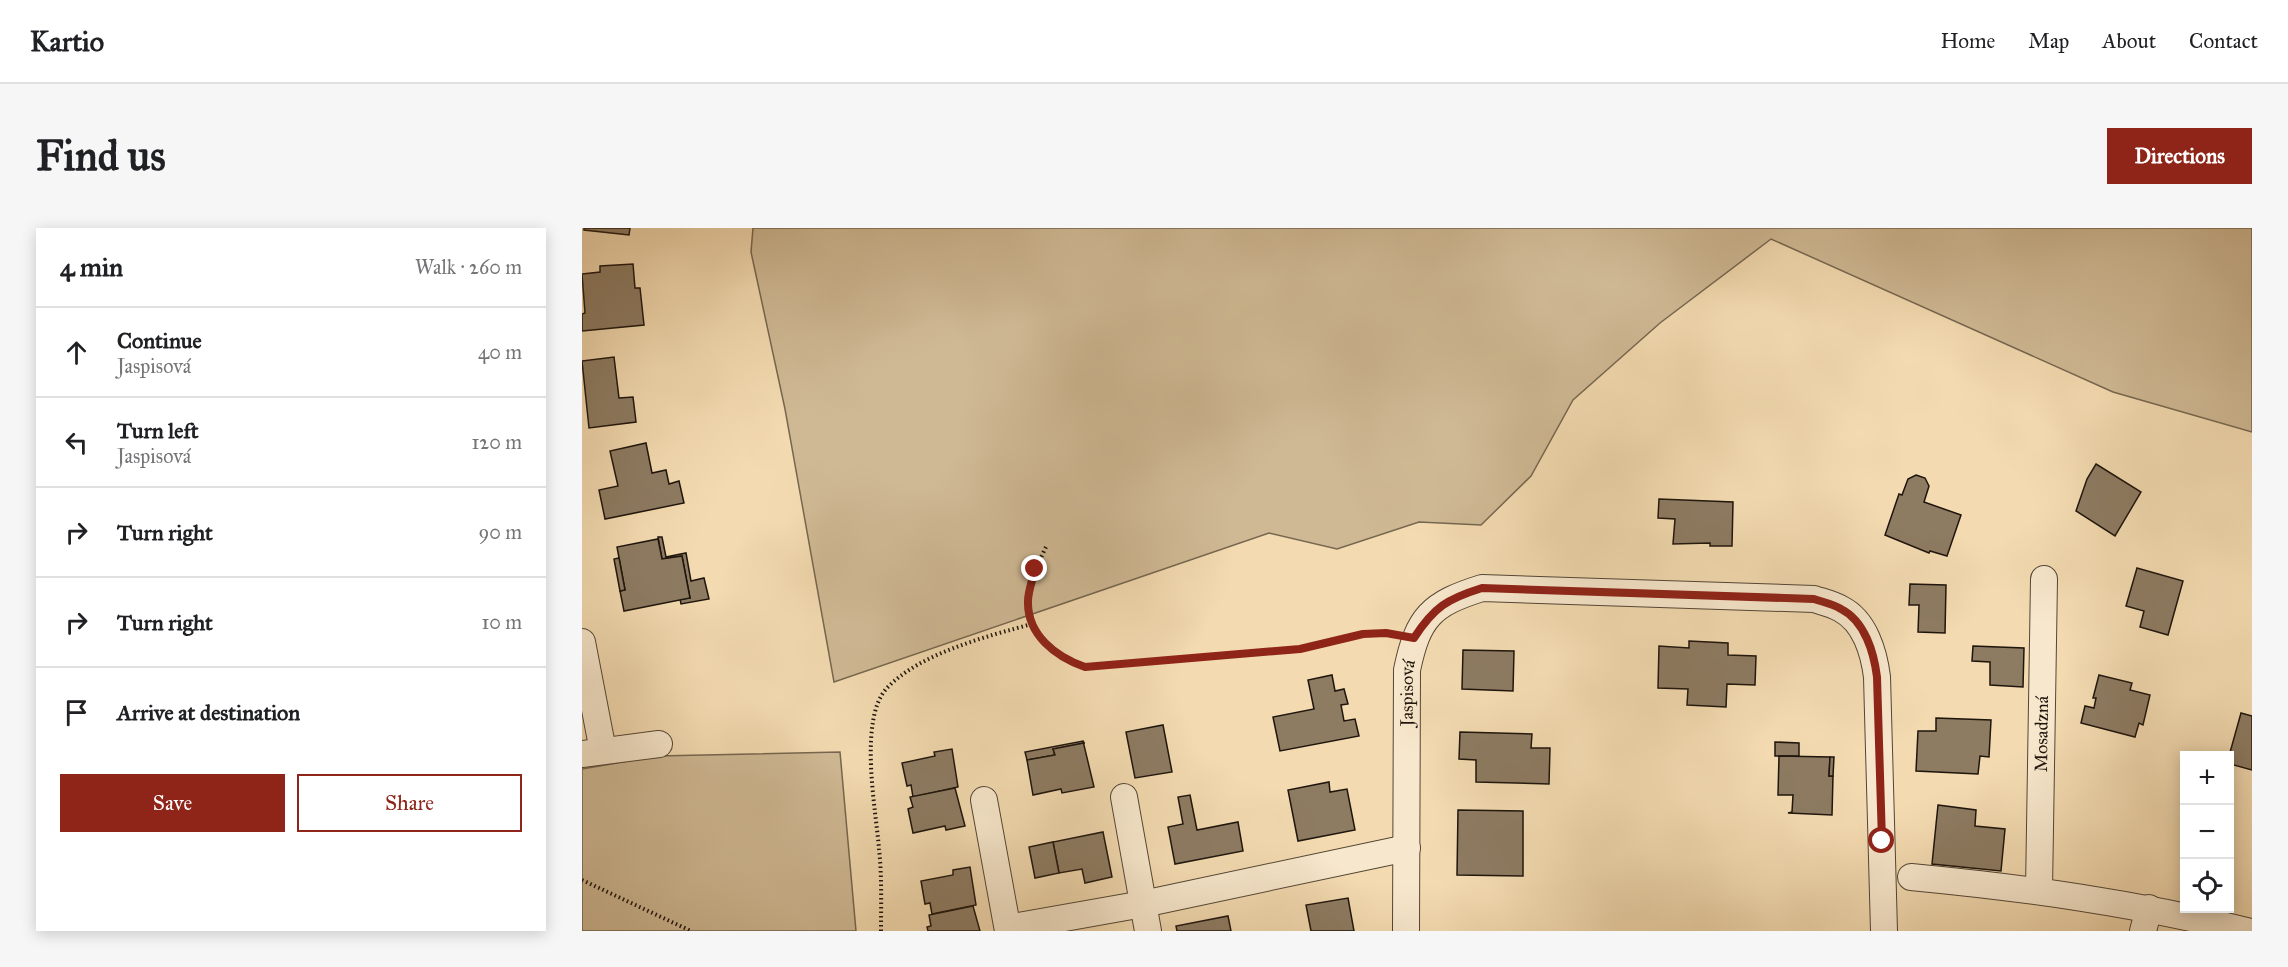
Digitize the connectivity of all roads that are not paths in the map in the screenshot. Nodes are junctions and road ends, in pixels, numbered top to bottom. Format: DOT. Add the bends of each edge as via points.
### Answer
graph roads {
  1 [pos="2044,579"];
  2 [pos="582,642"];
  3 [pos="659,744"];
  4 [pos="592,752"];
  5 [pos="1124,797"];
  6 [pos="984,800"];
  7 [pos="1407,848"];
  8 [pos="1911,877"];
  9 [pos="2039,890"];
  10 [pos="1143,904"];
  11 [pos="2146,919"];
  12 [pos="1008,930"];
  13 [pos="1148,931"];
  14 [pos="1406,931"];
  15 [pos="1884,931"];
  16 [pos="2247,931"];
  1 -- 9 [label="street, Mosadzná"];
  2 -- 4 [label="street"];
  3 -- 4 [label="street"];
  5 -- 10 [label="street"];
  6 -- 12 [label="street"];
  7 -- 10 [label="street"];
  7 -- 14 [label="street, Jaspisová"];
  7 -- 15 [label="street, Jaspisová" via="1407,670 1414,638 1429,615 1451,598 1482,588 1814,599 1843,609 1863,631 1874,653"];
  8 -- 9 [label="street"];
  9 -- 11 [label="street"];
  10 -- 12 [label="street"];
  10 -- 13 [label="street"];
  11 -- 16 [label="street"];
}
